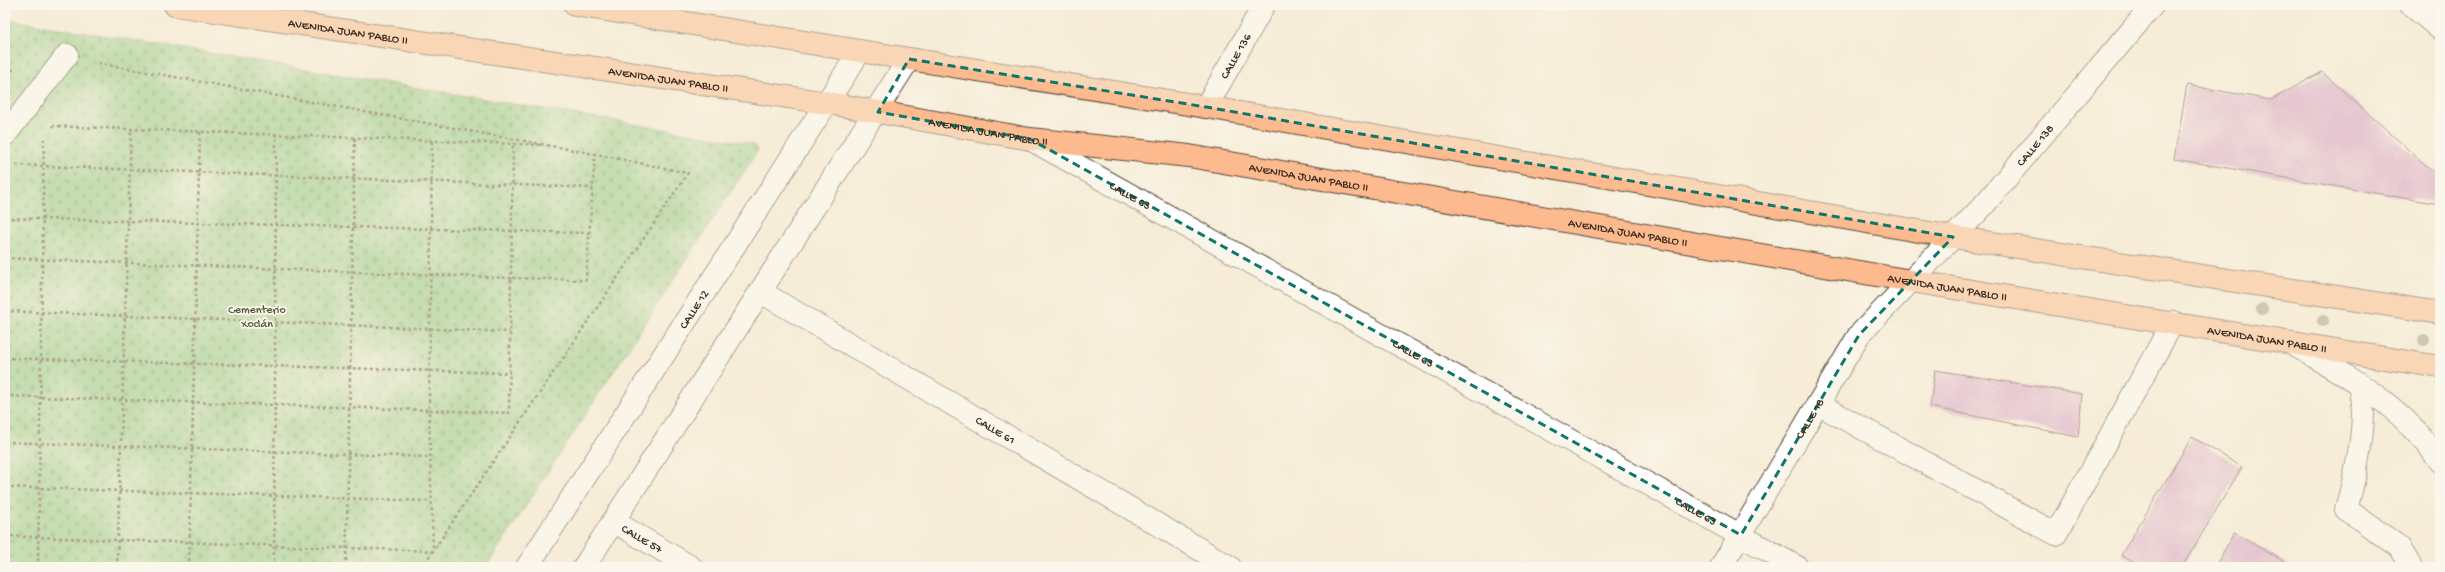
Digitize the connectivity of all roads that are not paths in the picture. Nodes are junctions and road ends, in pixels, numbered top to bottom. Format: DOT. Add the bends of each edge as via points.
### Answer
graph roads {
  1 [pos="175,5"];
  2 [pos="575,5"];
  3 [pos="1264,5"];
  4 [pos="2153,5"];
  5 [pos="2411,5"];
  6 [pos="2440,29"];
  7 [pos="860,51"];
  8 [pos="67,55"];
  9 [pos="910,59"];
  10 [pos="828,103"];
  11 [pos="1206,107"];
  12 [pos="878,112"];
  13 [pos="5,134"];
  14 [pos="1030,139"];
  15 [pos="1953,237"];
  16 [pos="1911,281"];
  17 [pos="761,292"];
  18 [pos="2440,312"];
  19 [pos="2173,322"];
  20 [pos="2288,342"];
  21 [pos="2440,367"];
  22 [pos="2360,383"];
  23 [pos="1818,404"];
  24 [pos="2440,461"];
  25 [pos="613,521"];
  26 [pos="1741,535"];
  27 [pos="527,567"];
  28 [pos="584,567"];
  29 [pos="691,567"];
  30 [pos="1230,567"];
  31 [pos="1721,567"];
  32 [pos="1797,567"];
  33 [pos="2411,567"];
  1 -- 10 [label="main road, AVENIDA JUAN PABLO II"];
  2 -- 7 [label="main road"];
  3 -- 11 [label="street, CALLE 136"];
  4 -- 15 [label="street, CALLE 138" via="1984,206"];
  5 -- 6 [label="street"];
  7 -- 9 [label="main road"];
  7 -- 10 [label="street, CALLE 12"];
  8 -- 13 [label="street"];
  9 -- 11 [label="main road"];
  9 -- 12 [label="street"];
  10 -- 12 [label="main road, AVENIDA JUAN PABLO II"];
  10 -- 27 [label="street, CALLE 12"];
  11 -- 15 [label="main road"];
  12 -- 14 [label="main road, AVENIDA JUAN PABLO II"];
  12 -- 17 [label="street"];
  14 -- 16 [label="main road, AVENIDA JUAN PABLO II" via="1188,156"];
  14 -- 26 [label="street, CALLE 63"];
  15 -- 16 [label="street, CALLE 138"];
  15 -- 18 [label="main road"];
  16 -- 19 [label="main road, AVENIDA JUAN PABLO II"];
  16 -- 23 [label="street, CALLE 18" via="1859,335"];
  17 -- 25 [label="street"];
  17 -- 30 [label="street, CALLE 61"];
  19 -- 20 [label="main road, AVENIDA JUAN PABLO II"];
  19 -- 23 [label="street" via="2056,534"];
  20 -- 21 [label="main road, AVENIDA JUAN PABLO II"];
  20 -- 22 [label="street"];
  22 -- 24 [label="street" via="2423,436"];
  22 -- 33 [label="street" via="2363,413 2361,441 2358,465 2346,509 2399,546"];
  23 -- 26 [label="street, CALLE 18"];
  25 -- 28 [label="street"];
  25 -- 29 [label="street, CALLE 57"];
  26 -- 31 [label="street, CALLE 18"];
  26 -- 32 [label="street, CALLE 63"];
}
